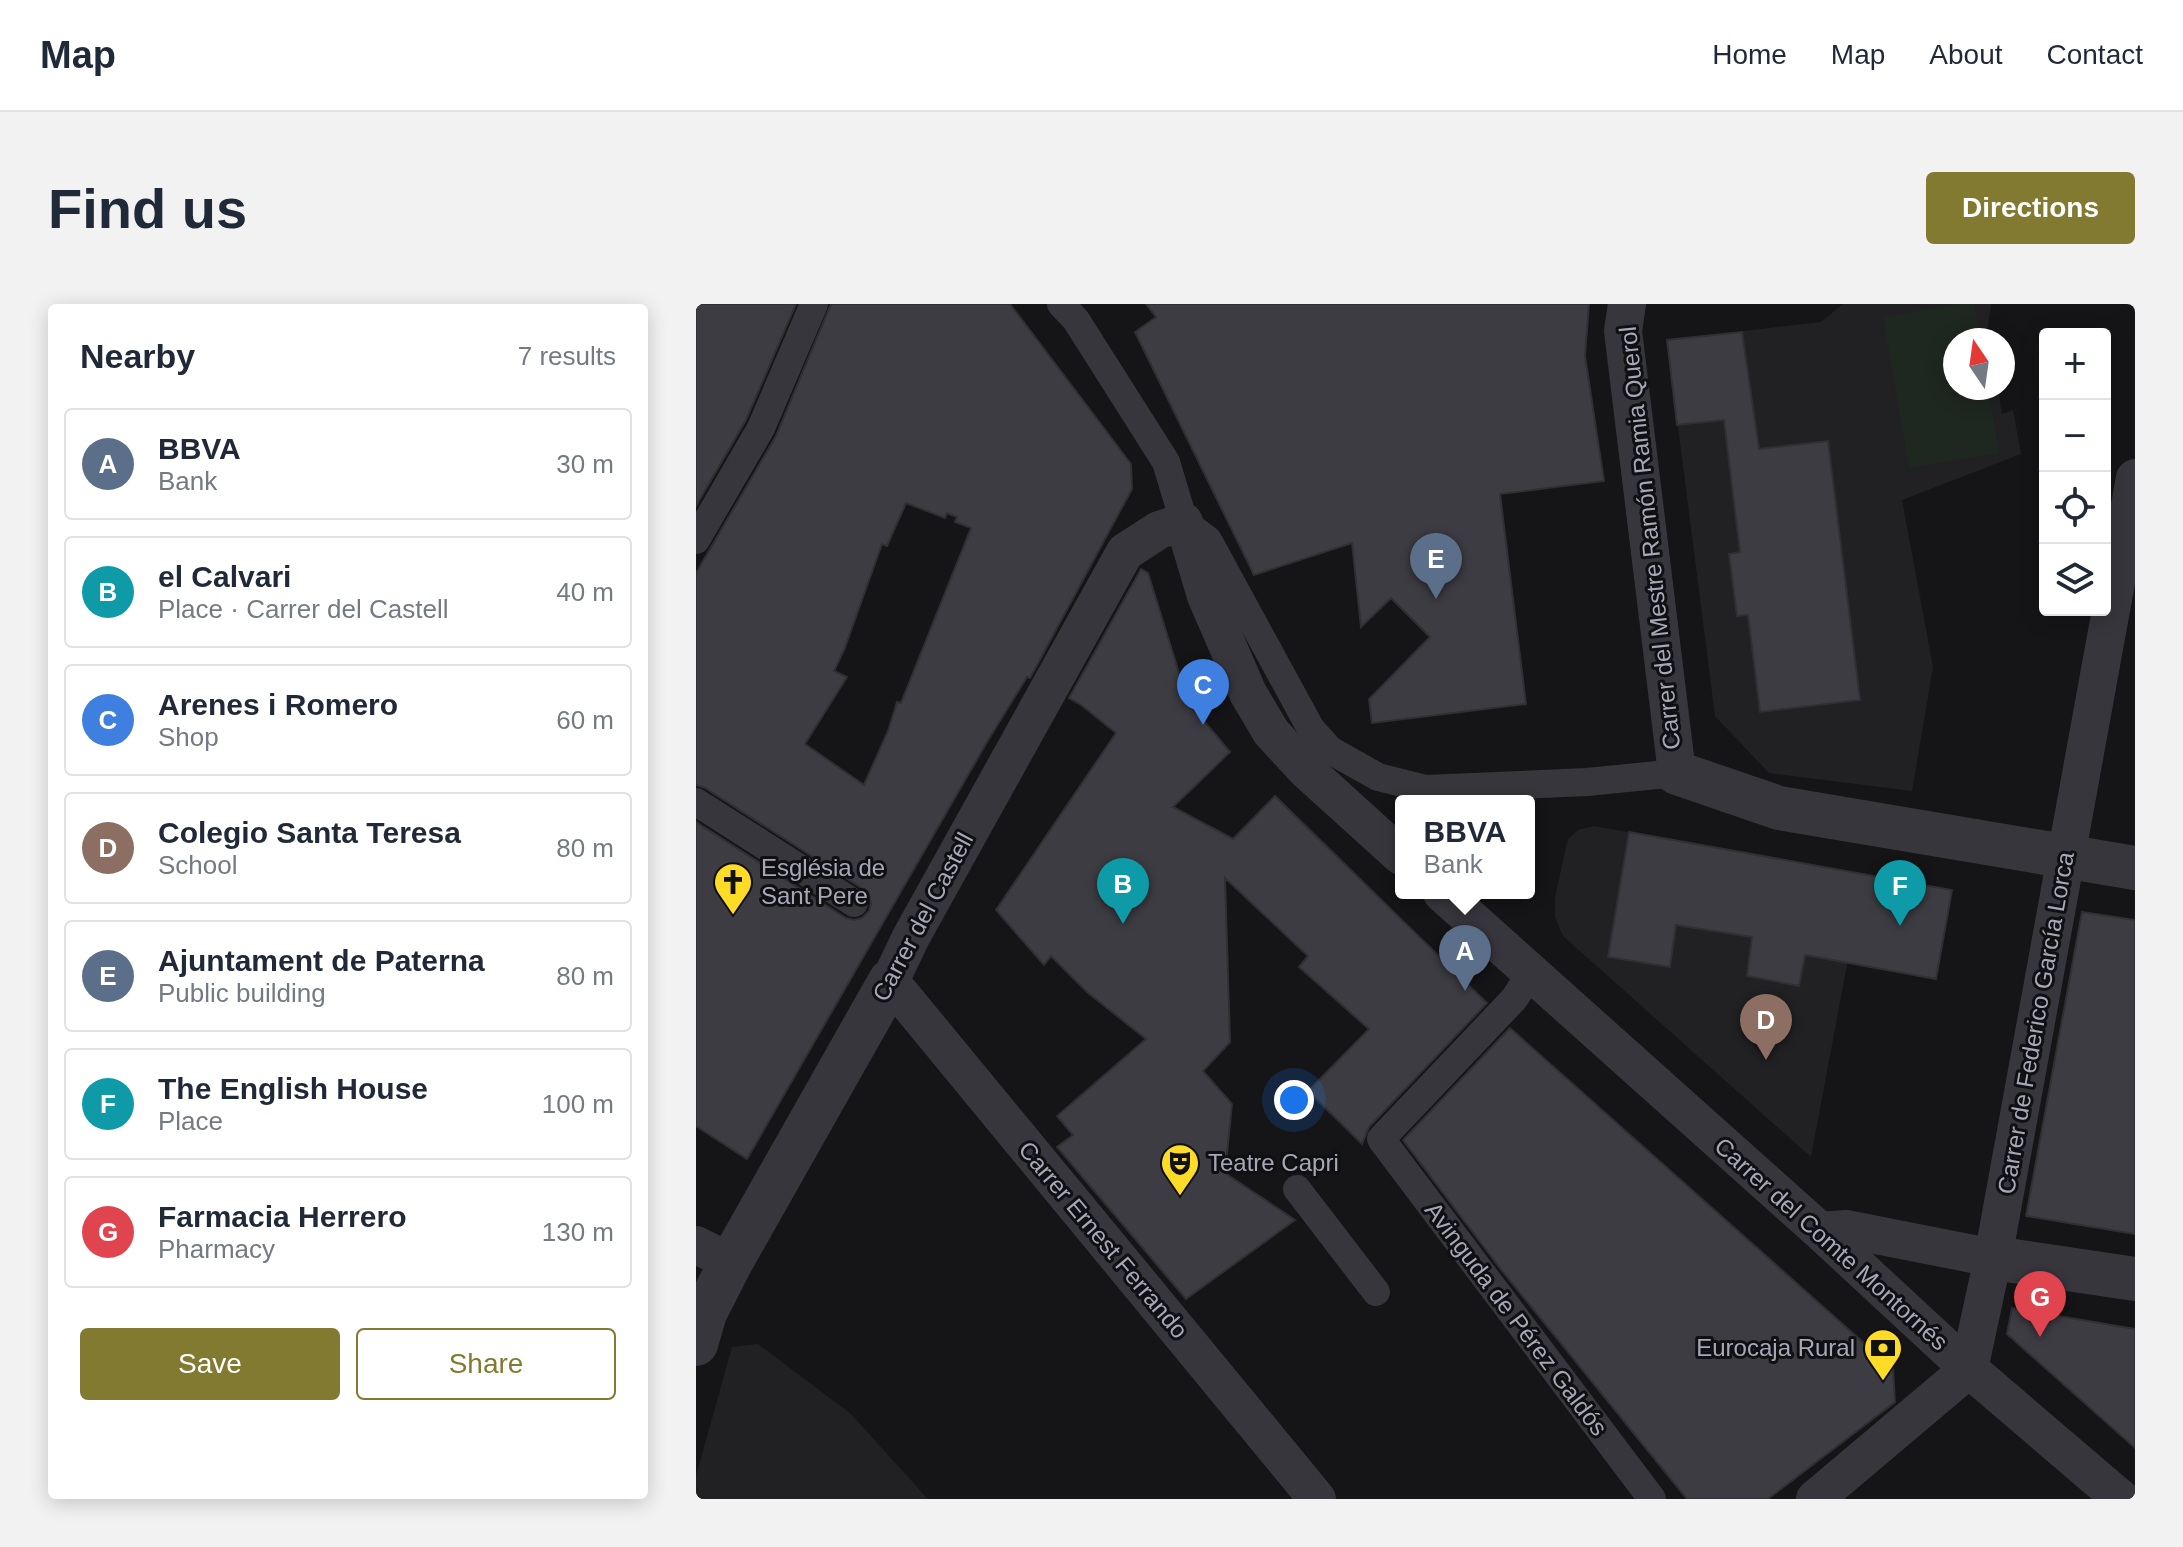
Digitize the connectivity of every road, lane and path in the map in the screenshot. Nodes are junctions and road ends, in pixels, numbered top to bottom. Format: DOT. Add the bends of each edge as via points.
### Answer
graph roads {
  1 [pos="814,304"];
  2 [pos="1627,304"];
  3 [pos="1076,309"];
  4 [pos="2135,478"];
  5 [pos="1184,522"];
  6 [pos="696,540"];
  7 [pos="1318,760"];
  8 [pos="1677,773"];
  9 [pos="696,802"];
  10 [pos="1395,849"];
  11 [pos="2067,856"];
  12 [pos="2135,868"];
  13 [pos="1449,899"];
  14 [pos="854,903"];
  15 [pos="1537,979"];
  16 [pos="890,981"];
  17 [pos="1297,1189"];
  18 [pos="1820,1231"];
  19 [pos="714,1253"];
  20 [pos="1993,1258"];
  21 [pos="2135,1279"];
  22 [pos="1376,1292"];
  23 [pos="696,1344"];
  24 [pos="1969,1369"];
  25 [pos="1317,1499"];
  26 [pos="1652,1499"];
  27 [pos="1815,1499"];
  28 [pos="2121,1499"];
  1 -- 6 [label="street" via="761,428"];
  2 -- 8 [label="street, Carrer del Mestre Ramón Ramia Querol" via="1623,331"];
  3 -- 5 [label="street" via="1166,462"];
  4 -- 11 [label="street, Carrer de Federico García Lorca"];
  5 -- 7 [label="street" via="1206,596 1248,693 1271,732"];
  5 -- 16 [label="street, Carrer del Castell" via="1159,530 1125,552"];
  7 -- 8 [label="street" via="1426,789"];
  7 -- 10 [label="street"];
  8 -- 11 [label="street" via="1779,808"];
  9 -- 14 [label="street"];
  11 -- 12 [label="street"];
  11 -- 20 [label="street, Carrer de Federico García Lorca"];
  13 -- 15 [label="street, Carrer del Comte Montornés"];
  15 -- 18 [label="street, Carrer del Comte Montornés"];
  15 -- 26 [label="street, Avinguda de Pérez Galdós" via="1381,1139"];
  16 -- 19 [label="street, Carrer del Castell"];
  16 -- 25 [label="street, Carrer Ernest Ferrando"];
  17 -- 22 [label="street"];
  18 -- 20 [label="street" via="1846,1229"];
  18 -- 24 [label="street, Carrer del Comte Montornés"];
  19 -- 23 [label="street, Carrer del Castell"];
  20 -- 21 [label="street"];
  20 -- 24 [label="street, Carrer de Federico García Lorca"];
  24 -- 27 [label="street"];
  24 -- 28 [label="street, Carrer del Comte Montornés"];
}
